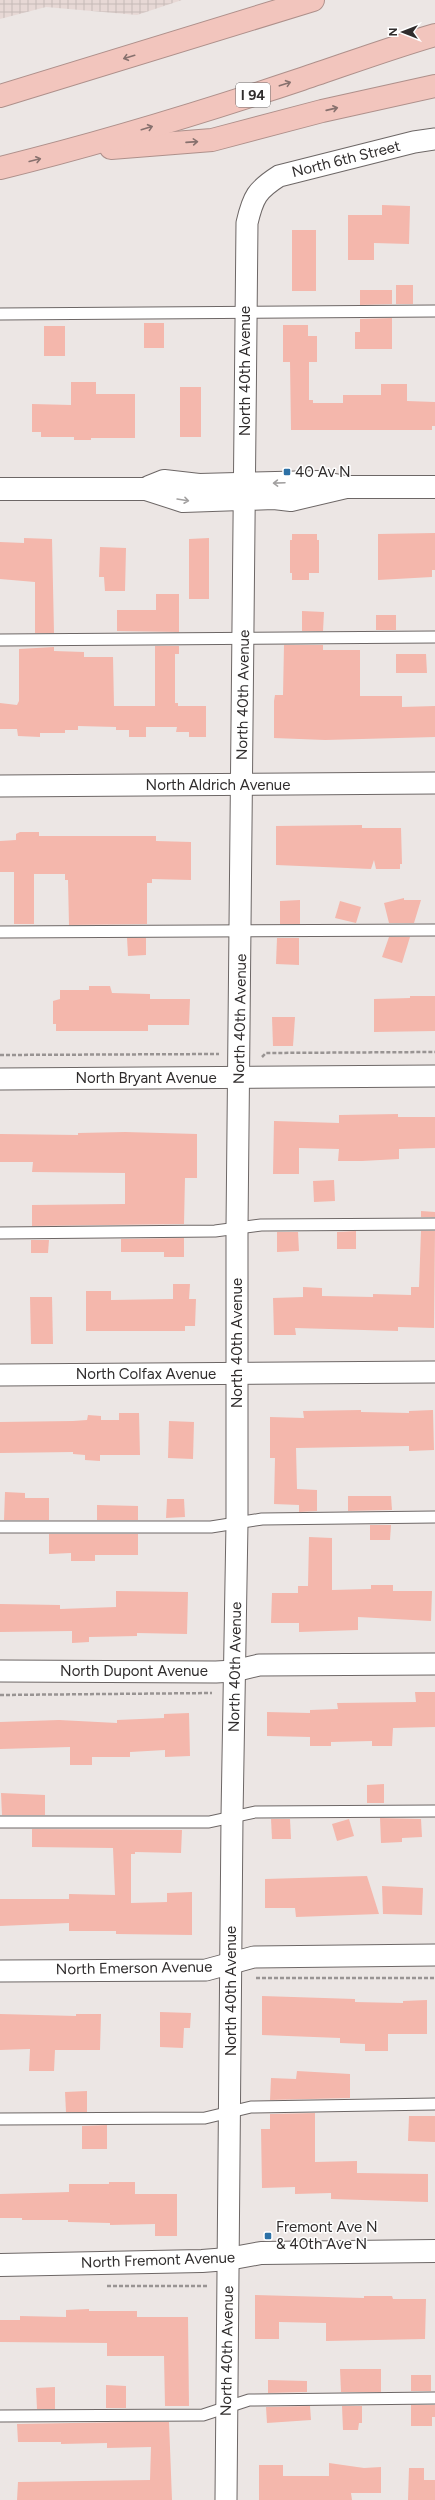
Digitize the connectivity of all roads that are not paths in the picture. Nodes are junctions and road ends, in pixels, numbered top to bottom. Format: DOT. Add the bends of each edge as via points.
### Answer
graph roads {
  1 [pos="282,0"];
  2 [pos="313,0"];
  3 [pos="435,35"];
  4 [pos="149,50"];
  5 [pos="435,86"];
  6 [pos="0,96"];
  7 [pos="435,139"];
  8 [pos="70,151"];
  9 [pos="0,168"];
  10 [pos="260,188"];
  11 [pos="435,311"];
  12 [pos="245,312"];
  13 [pos="0,314"];
  14 [pos="435,487"];
  15 [pos="0,489"];
  16 [pos="246,492"];
  17 [pos="435,637"];
  18 [pos="244,638"];
  19 [pos="0,640"];
  20 [pos="435,783"];
  21 [pos="0,786"];
  22 [pos="242,786"];
  23 [pos="435,930"];
  24 [pos="241,931"];
  25 [pos="0,932"];
  26 [pos="435,1076"];
  27 [pos="0,1078"];
  28 [pos="240,1078"];
  29 [pos="435,1224"];
  30 [pos="237,1228"];
  31 [pos="0,1233"];
  32 [pos="435,1372"];
  33 [pos="237,1374"];
  34 [pos="0,1375"];
  35 [pos="435,1517"];
  36 [pos="237,1523"];
  37 [pos="0,1528"];
  38 [pos="435,1664"];
  39 [pos="0,1671"];
  40 [pos="234,1671"];
  41 [pos="435,1811"];
  42 [pos="232,1817"];
  43 [pos="0,1822"];
  44 [pos="435,1955"];
  45 [pos="231,1963"];
  46 [pos="0,1971"];
  47 [pos="435,2104"];
  48 [pos="230,2112"];
  49 [pos="0,2119"];
  50 [pos="435,2251"];
  51 [pos="228,2259"];
  52 [pos="0,2265"];
  53 [pos="435,2398"];
  54 [pos="226,2408"];
  55 [pos="0,2416"];
  56 [pos="226,2500"];
  1 -- 4 [label="highway"];
  2 -- 4 [label="highway"];
  8 -- 3 [label="highway, I 94, one-way"];
  4 -- 6 [label="highway, one-way"];
  8 -- 5 [label="highway, one-way" via="212,140 322,111"];
  7 -- 10 [label="street, North 6th Street" via="298,170 279,176"];
  9 -- 8 [label="highway, I 94, one-way"];
  10 -- 12 [label="street, North 40th Avenue" via="252,203 248,222"];
  11 -- 12 [label="lane"];
  12 -- 13 [label="lane"];
  12 -- 16 [label="street, North 40th Avenue"];
  14 -- 16 [label="street" via="346,487 291,500"];
  15 -- 16 [label="street" via="146,489 183,501"];
  16 -- 18 [label="street, North 40th Avenue"];
  17 -- 18 [label="lane"];
  18 -- 19 [label="lane"];
  18 -- 22 [label="street, North 40th Avenue"];
  20 -- 22 [label="street, North Aldrich Avenue"];
  21 -- 22 [label="street, North Aldrich Avenue"];
  22 -- 24 [label="street, North 40th Avenue"];
  23 -- 24 [label="lane"];
  24 -- 25 [label="lane"];
  24 -- 28 [label="street, North 40th Avenue"];
  26 -- 28 [label="street, North Bryant Avenue"];
  27 -- 28 [label="street, North Bryant Avenue"];
  28 -- 30 [label="street, North 40th Avenue"];
  29 -- 30 [label="lane" via="261,1225"];
  30 -- 31 [label="lane" via="215,1232"];
  30 -- 33 [label="street, North 40th Avenue"];
  32 -- 33 [label="street, North Colfax Avenue"];
  33 -- 34 [label="street, North Colfax Avenue"];
  33 -- 36 [label="street, North 40th Avenue"];
  35 -- 36 [label="lane" via="262,1519"];
  36 -- 37 [label="lane" via="211,1527"];
  36 -- 40 [label="street, North 40th Avenue"];
  38 -- 40 [label="street, North Dupont Avenue" via="259,1665"];
  39 -- 40 [label="street, North Dupont Avenue"];
  40 -- 42 [label="street, North 40th Avenue"];
  41 -- 42 [label="lane" via="255,1812"];
  42 -- 43 [label="lane" via="209,1822"];
  42 -- 45 [label="street, North 40th Avenue"];
  44 -- 45 [label="street, North Emerson Avenue" via="254,1957"];
  45 -- 46 [label="street, North Emerson Avenue" via="206,1970"];
  45 -- 48 [label="street, North 40th Avenue"];
  47 -- 48 [label="lane" via="251,2107"];
  48 -- 49 [label="lane" via="205,2118"];
  48 -- 51 [label="street, North 40th Avenue"];
  50 -- 51 [label="street, North Fremont Avenue" via="261,2253"];
  51 -- 52 [label="street, North Fremont Avenue"];
  51 -- 54 [label="street, North 40th Avenue"];
  53 -- 54 [label="lane" via="249,2400"];
  54 -- 55 [label="lane" via="203,2415"];
  54 -- 56 [label="street, North 40th Avenue"];
}
